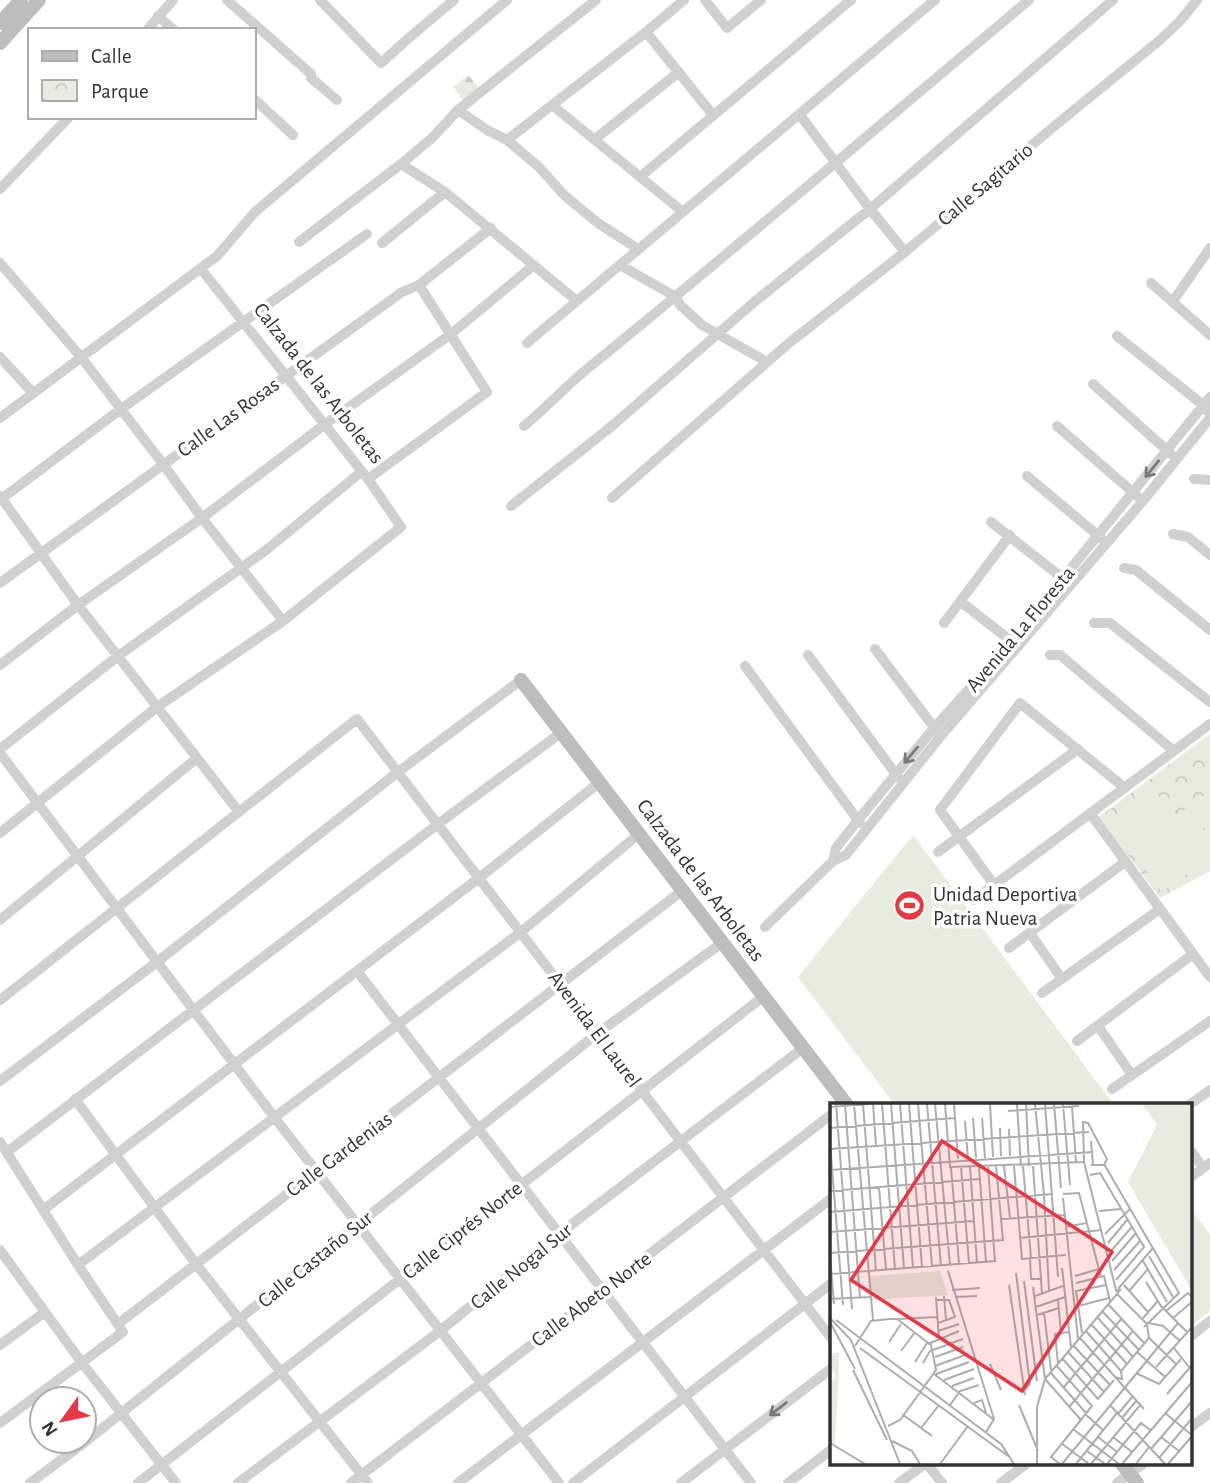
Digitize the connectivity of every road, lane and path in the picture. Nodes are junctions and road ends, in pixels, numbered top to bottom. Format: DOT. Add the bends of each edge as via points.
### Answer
graph roads {
  1 [pos="21,0"];
  2 [pos="39,0"];
  3 [pos="173,0"];
  4 [pos="227,0"];
  5 [pos="320,0"];
  6 [pos="454,0"];
  7 [pos="507,0"];
  8 [pos="596,0"];
  9 [pos="684,0"];
  10 [pos="705,0"];
  11 [pos="761,0"];
  12 [pos="851,0"];
  13 [pos="934,0"];
  14 [pos="1029,0"];
  15 [pos="1114,0"];
  16 [pos="1197,0"];
  17 [pos="158,16"];
  18 [pos="2,17"];
  19 [pos="149,28"];
  20 [pos="172,28"];
  21 [pos="646,32"];
  22 [pos="0,43"];
  23 [pos="679,72"];
  24 [pos="337,100"];
  25 [pos="256,101"];
  26 [pos="552,105"];
  27 [pos="458,110"];
  28 [pos="713,115"];
  29 [pos="800,115"];
  30 [pos="67,119"];
  31 [pos="293,135"];
  32 [pos="595,139"];
  33 [pos="507,140"];
  34 [pos="835,162"];
  35 [pos="401,164"];
  36 [pos="640,177"];
  37 [pos="0,189"];
  38 [pos="445,192"];
  39 [pos="870,209"];
  40 [pos="683,212"];
  41 [pos="491,228"];
  42 [pos="367,234"];
  43 [pos="299,242"];
  44 [pos="382,243"];
  45 [pos="1210,248"];
  46 [pos="638,249"];
  47 [pos="905,251"];
  48 [pos="0,263"];
  49 [pos="534,265"];
  50 [pos="620,265"];
  51 [pos="201,269"];
  52 [pos="1151,283"];
  53 [pos="419,285"];
  54 [pos="676,297"];
  55 [pos="576,301"];
  56 [pos="1173,301"];
  57 [pos="244,322"];
  58 [pos="718,333"];
  59 [pos="451,334"];
  60 [pos="1210,335"];
  61 [pos="1117,336"];
  62 [pos="527,343"];
  63 [pos="0,357"];
  64 [pos="81,357"];
  65 [pos="767,362"];
  66 [pos="286,376"];
  67 [pos="1093,384"];
  68 [pos="33,393"];
  69 [pos="1210,397"];
  70 [pos="121,409"];
  71 [pos="1208,412"];
  72 [pos="0,418"];
  73 [pos="324,425"];
  74 [pos="523,426"];
  75 [pos="1057,426"];
  76 [pos="1167,450"];
  77 [pos="1177,458"];
  78 [pos="163,464"];
  79 [pos="365,475"];
  80 [pos="1027,476"];
  81 [pos="1194,479"];
  82 [pos="1210,480"];
  83 [pos="1132,492"];
  84 [pos="1,498"];
  85 [pos="612,498"];
  86 [pos="1142,502"];
  87 [pos="511,506"];
  88 [pos="202,518"];
  89 [pos="991,522"];
  90 [pos="1172,534"];
  91 [pos="1010,535"];
  92 [pos="1099,535"];
  93 [pos="1105,545"];
  94 [pos="41,552"];
  95 [pos="1210,555"];
  96 [pos="241,567"];
  97 [pos="1124,568"];
  98 [pos="1063,577"];
  99 [pos="0,583"];
  100 [pos="1070,586"];
  101 [pos="960,601"];
  102 [pos="78,605"];
  103 [pos="283,621"];
  104 [pos="944,623"];
  105 [pos="1094,623"];
  106 [pos="1210,630"];
  107 [pos="1015,644"];
  108 [pos="875,649"];
  109 [pos="808,655"];
  110 [pos="1050,655"];
  111 [pos="118,656"];
  112 [pos="0,665"];
  113 [pos="746,666"];
  114 [pos="521,680"];
  115 [pos="1210,702"];
  116 [pos="157,707"];
  117 [pos="1210,724"];
  118 [pos="562,732"];
  119 [pos="937,732"];
  120 [pos="1078,749"];
  121 [pos="0,751"];
  122 [pos="1174,751"];
  123 [pos="197,758"];
  124 [pos="398,772"];
  125 [pos="899,778"];
  126 [pos="600,782"];
  127 [pos="1125,788"];
  128 [pos="37,803"];
  129 [pos="239,812"];
  130 [pos="1090,813"];
  131 [pos="858,820"];
  132 [pos="438,824"];
  133 [pos="865,830"];
  134 [pos="0,833"];
  135 [pos="639,834"];
  136 [pos="959,837"];
  137 [pos="938,852"];
  138 [pos="78,856"];
  139 [pos="833,861"];
  140 [pos="1125,862"];
  141 [pos="479,878"];
  142 [pos="994,885"];
  143 [pos="682,890"];
  144 [pos="974,900"];
  145 [pos="117,908"];
  146 [pos="1160,909"];
  147 [pos="0,920"];
  148 [pos="765,927"];
  149 [pos="521,932"];
  150 [pos="1030,933"];
  151 [pos="723,943"];
  152 [pos="1009,948"];
  153 [pos="1193,954"];
  154 [pos="157,962"];
  155 [pos="357,971"];
  156 [pos="1210,977"];
  157 [pos="1062,979"];
  158 [pos="561,985"];
  159 [pos="1042,993"];
  160 [pos="764,996"];
  161 [pos="0,1000"];
  162 [pos="193,1010"];
  163 [pos="1210,1021"];
  164 [pos="398,1024"];
  165 [pos="1098,1026"];
  166 [pos="598,1033"];
  167 [pos="1077,1041"];
  168 [pos="803,1048"];
  169 [pos="234,1065"];
  170 [pos="1132,1075"];
  171 [pos="439,1078"];
  172 [pos="0,1081"];
  173 [pos="1112,1089"];
  174 [pos="1210,1090"];
  175 [pos="642,1091"];
  176 [pos="75,1100"];
  177 [pos="844,1103"];
  178 [pos="1192,1103"];
  179 [pos="830,1116"];
  180 [pos="274,1118"];
  181 [pos="478,1129"];
  182 [pos="0,1142"];
  183 [pos="681,1142"];
  184 [pos="7,1152"];
  185 [pos="1192,1152"];
  186 [pos="116,1155"];
  187 [pos="1207,1166"];
  188 [pos="316,1172"];
  189 [pos="1192,1176"];
  190 [pos="521,1184"];
  191 [pos="723,1197"];
  192 [pos="830,1200"];
  193 [pos="154,1207"];
  194 [pos="43,1210"];
  195 [pos="358,1225"];
  196 [pos="559,1234"];
  197 [pos="764,1250"];
  198 [pos="1,1254"];
  199 [pos="196,1264"];
  200 [pos="78,1265"];
  201 [pos="400,1279"];
  202 [pos="830,1285"];
  203 [pos="603,1290"];
  204 [pos="805,1304"];
  205 [pos="45,1312"];
  206 [pos="239,1319"];
  207 [pos="1210,1321"];
  208 [pos="120,1328"];
  209 [pos="440,1331"];
  210 [pos="1192,1335"];
  211 [pos="830,1336"];
  212 [pos="643,1342"];
  213 [pos="0,1345"];
  214 [pos="82,1363"];
  215 [pos="830,1370"];
  216 [pos="281,1371"];
  217 [pos="481,1383"];
  218 [pos="685,1397"];
  219 [pos="121,1413"];
  220 [pos="1210,1413"];
  221 [pos="319,1421"];
  222 [pos="0,1423"];
  223 [pos="1192,1426"];
  224 [pos="522,1435"];
  225 [pos="726,1450"];
  226 [pos="830,1451"];
  227 [pos="161,1464"];
  228 [pos="923,1466"];
  229 [pos="928,1466"];
  230 [pos="1023,1466"];
  231 [pos="1129,1473"];
  232 [pos="365,1479"];
  233 [pos="30,1483"];
  234 [pos="138,1483"];
  235 [pos="176,1483"];
  236 [pos="238,1483"];
  237 [pos="351,1483"];
  238 [pos="458,1483"];
  239 [pos="559,1483"];
  240 [pos="573,1483"];
  241 [pos="681,1483"];
  242 [pos="751,1483"];
  243 [pos="788,1483"];
  244 [pos="899,1483"];
  245 [pos="942,1483"];
  246 [pos="1001,1483"];
  247 [pos="1117,1483"];
  1 -- 18 [label="street"];
  2 -- 22 [label="street"];
  3 -- 17 [label="street"];
  4 -- 24 [label="street"];
  5 -- 6 [label="street" via="381,63"];
  7 -- 51 [label="street" via="255,212"];
  8 -- 27 [label="street"];
  9 -- 21 [label="street"];
  10 -- 11 [label="street" via="727,28"];
  12 -- 28 [label="street"];
  13 -- 29 [label="street"];
  14 -- 34 [label="street"];
  15 -- 39 [label="street"];
  16 -- 47 [label="street, Calle Sagitario" via="1160,40"];
  17 -- 19 [label="street"];
  17 -- 20 [label="street"];
  21 -- 23 [label="street"];
  21 -- 26 [label="street"];
  23 -- 28 [label="street"];
  23 -- 32 [label="street"];
  25 -- 31 [label="street"];
  26 -- 32 [label="street"];
  26 -- 33 [label="street"];
  27 -- 33 [label="street"];
  27 -- 35 [label="street"];
  28 -- 36 [label="street"];
  29 -- 34 [label="street"];
  29 -- 40 [label="street"];
  30 -- 37 [label="street"];
  32 -- 36 [label="street"];
  33 -- 46 [label="street" via="565,196"];
  34 -- 39 [label="street"];
  34 -- 54 [label="street"];
  35 -- 38 [label="street"];
  35 -- 43 [label="street"];
  36 -- 40 [label="street"];
  38 -- 41 [label="street"];
  38 -- 44 [label="street"];
  39 -- 47 [label="street"];
  39 -- 58 [label="street"];
  40 -- 46 [label="street"];
  41 -- 49 [label="street"];
  41 -- 53 [label="street, Calle Las Rosas"];
  42 -- 57 [label="street"];
  45 -- 56 [label="street"];
  46 -- 50 [label="street"];
  47 -- 65 [label="street, Calle Sagitario"];
  48 -- 64 [label="street"];
  49 -- 55 [label="street"];
  49 -- 59 [label="street"];
  50 -- 54 [label="street"];
  50 -- 55 [label="street"];
  51 -- 57 [label="street, Calzada de las Arboletas"];
  51 -- 64 [label="street"];
  52 -- 56 [label="street"];
  53 -- 59 [label="street"];
  53 -- 66 [label="street, Calle Las Rosas" via="402,292"];
  54 -- 58 [label="street" via="691,316"];
  54 -- 74 [label="street"];
  55 -- 62 [label="street"];
  56 -- 60 [label="street"];
  57 -- 66 [label="street, Calzada de las Arboletas"];
  57 -- 70 [label="street"];
  58 -- 65 [label="street"];
  58 -- 87 [label="street"];
  59 -- 73 [label="street"];
  59 -- 79 [label="street" via="488,392"];
  61 -- 71 [label="street"];
  63 -- 68 [label="street"];
  64 -- 68 [label="street"];
  64 -- 70 [label="street"];
  65 -- 85 [label="street, Calle Sagitario"];
  66 -- 73 [label="street, Calzada de las Arboletas"];
  66 -- 78 [label="street, Calle Las Rosas"];
  67 -- 76 [label="street"];
  68 -- 72 [label="street"];
  69 -- 71 [label="street, Avenida La Floresta"];
  70 -- 78 [label="street"];
  70 -- 84 [label="street"];
  71 -- 76 [label="street, Avenida La Floresta"];
  71 -- 77 [label="street, Avenida La Floresta"];
  73 -- 79 [label="street, Calzada de las Arboletas"];
  73 -- 88 [label="street"];
  75 -- 83 [label="street"];
  76 -- 77 [label="street"];
  76 -- 83 [label="street, Avenida La Floresta, one-way"];
  77 -- 86 [label="street, Avenida La Floresta"];
  78 -- 88 [label="street"];
  78 -- 94 [label="street, Calle Las Rosas"];
  79 -- 96 [label="street"];
  79 -- 103 [label="street, Calzada de las Arboletas" via="401,527"];
  80 -- 92 [label="street"];
  81 -- 82 [label="street"];
  83 -- 86 [label="street"];
  83 -- 92 [label="street, Avenida La Floresta"];
  84 -- 94 [label="street"];
  86 -- 93 [label="street, Avenida La Floresta"];
  88 -- 96 [label="street"];
  88 -- 102 [label="street"];
  89 -- 91 [label="street"];
  90 -- 95 [label="street" via="1188,537"];
  91 -- 98 [label="street"];
  91 -- 101 [label="street"];
  92 -- 93 [label="street"];
  92 -- 98 [label="street, Avenida La Floresta"];
  93 -- 100 [label="street, Avenida La Floresta"];
  94 -- 99 [label="street, Calle Las Rosas"];
  94 -- 102 [label="street"];
  96 -- 103 [label="street"];
  96 -- 111 [label="street"];
  97 -- 106 [label="street" via="1136,570"];
  98 -- 100 [label="street"];
  98 -- 107 [label="street, Avenida La Floresta"];
  100 -- 107 [label="street, Avenida La Floresta"];
  101 -- 104 [label="street"];
  101 -- 107 [label="street"];
  102 -- 111 [label="street"];
  102 -- 112 [label="street"];
  103 -- 116 [label="street"];
  105 -- 115 [label="street" via="1110,623"];
  107 -- 119 [label="street, Avenida La Floresta"];
  108 -- 119 [label="street"];
  109 -- 125 [label="street"];
  110 -- 122 [label="street" via="1060,655"];
  111 -- 116 [label="street"];
  111 -- 121 [label="street"];
  113 -- 131 [label="street"];
  114 -- 118 [label="street, Calzada de las Arboletas"];
  114 -- 124 [label="street"];
  116 -- 123 [label="street"];
  116 -- 128 [label="street"];
  117 -- 122 [label="street"];
  118 -- 126 [label="street, Calzada de las Arboletas"];
  118 -- 132 [label="street"];
  119 -- 125 [label="street, Avenida La Floresta"];
  120 -- 127 [label="street"];
  120 -- 136 [label="street"];
  120 -- 136 [label="street" via="1020,703 940,810"];
  121 -- 128 [label="street"];
  122 -- 127 [label="street"];
  123 -- 129 [label="street"];
  123 -- 138 [label="street"];
  124 -- 129 [label="street, Avenida El Laurel" via="357,719"];
  124 -- 132 [label="street, Avenida El Laurel"];
  124 -- 154 [label="street"];
  125 -- 131 [label="street, Avenida La Floresta"];
  125 -- 133 [label="street, Avenida La Floresta"];
  126 -- 135 [label="street, Calzada de las Arboletas"];
  126 -- 141 [label="street"];
  127 -- 130 [label="street"];
  128 -- 134 [label="street"];
  128 -- 138 [label="street"];
  129 -- 145 [label="street"];
  130 -- 140 [label="street"];
  130 -- 142 [label="street"];
  131 -- 133 [label="street"];
  131 -- 139 [label="street, Avenida La Floresta" via="836,848"];
  132 -- 141 [label="street, Avenida El Laurel"];
  132 -- 162 [label="street"];
  133 -- 139 [label="street, Avenida La Floresta" via="846,855"];
  135 -- 143 [label="street, Calzada de las Arboletas"];
  135 -- 149 [label="street"];
  136 -- 137 [label="street"];
  136 -- 142 [label="street"];
  138 -- 145 [label="street"];
  138 -- 147 [label="street"];
  139 -- 148 [label="street, Avenida La Floresta"];
  140 -- 146 [label="street"];
  140 -- 150 [label="street"];
  141 -- 149 [label="street, Avenida El Laurel"];
  141 -- 155 [label="street"];
  142 -- 144 [label="street"];
  143 -- 151 [label="street, Calzada de las Arboletas"];
  143 -- 158 [label="street, Calle Gardenias"];
  145 -- 154 [label="street"];
  145 -- 161 [label="street"];
  146 -- 153 [label="street"];
  146 -- 157 [label="street"];
  149 -- 158 [label="street, Avenida El Laurel"];
  149 -- 164 [label="street"];
  150 -- 152 [label="street"];
  150 -- 157 [label="street"];
  151 -- 160 [label="street, Calzada de las Arboletas"];
  151 -- 166 [label="street, Calle Castaño Sur"];
  153 -- 156 [label="street"];
  153 -- 165 [label="street"];
  154 -- 162 [label="street"];
  154 -- 172 [label="street"];
  155 -- 164 [label="street"];
  155 -- 169 [label="street"];
  157 -- 159 [label="street"];
  158 -- 166 [label="street, Avenida El Laurel"];
  158 -- 171 [label="street, Calle Gardenias"];
  160 -- 168 [label="street, Calzada de las Arboletas"];
  160 -- 175 [label="street, Calle Ciprés Norte"];
  162 -- 169 [label="street"];
  162 -- 176 [label="street"];
  163 -- 170 [label="street"];
  164 -- 171 [label="street"];
  164 -- 180 [label="street"];
  165 -- 167 [label="street"];
  165 -- 170 [label="street"];
  166 -- 175 [label="street, Avenida El Laurel"];
  166 -- 181 [label="street, Calle Castaño Sur"];
  168 -- 177 [label="street, Calzada de las Arboletas"];
  168 -- 183 [label="street, Calle Nogal Sur"];
  169 -- 180 [label="street"];
  169 -- 186 [label="street"];
  170 -- 173 [label="street"];
  171 -- 181 [label="street"];
  171 -- 188 [label="street, Calle Gardenias"];
  174 -- 178 [label="street"];
  175 -- 183 [label="street, Avenida El Laurel"];
  175 -- 190 [label="street, Calle Ciprés Norte"];
  176 -- 184 [label="street"];
  176 -- 186 [label="street"];
  179 -- 191 [label="street, Calle Abeto Norte"];
  180 -- 188 [label="street"];
  180 -- 193 [label="street"];
  181 -- 190 [label="street"];
  181 -- 195 [label="street, Calle Castaño Sur"];
  182 -- 184 [label="street"];
  183 -- 191 [label="street, Avenida El Laurel"];
  183 -- 196 [label="street, Calle Nogal Sur"];
  184 -- 194 [label="street"];
  185 -- 187 [label="street"];
  186 -- 193 [label="street"];
  186 -- 194 [label="street"];
  187 -- 189 [label="street"];
  188 -- 195 [label="street"];
  188 -- 199 [label="street, Calle Gardenias"];
  190 -- 196 [label="street"];
  190 -- 201 [label="street, Calle Ciprés Norte"];
  191 -- 197 [label="street, Avenida El Laurel"];
  191 -- 203 [label="street, Calle Abeto Norte"];
  192 -- 197 [label="street"];
  193 -- 199 [label="street"];
  193 -- 200 [label="street"];
  194 -- 200 [label="street"];
  195 -- 201 [label="street"];
  195 -- 206 [label="street, Calle Castaño Sur"];
  196 -- 203 [label="street"];
  196 -- 209 [label="street, Calle Nogal Sur"];
  197 -- 204 [label="street, Avenida El Laurel"];
  197 -- 212 [label="street"];
  198 -- 205 [label="street"];
  199 -- 206 [label="street"];
  199 -- 208 [label="street, Calle Gardenias"];
  200 -- 208 [label="street"];
  201 -- 209 [label="street"];
  201 -- 216 [label="street, Calle Ciprés Norte"];
  202 -- 204 [label="street"];
  203 -- 212 [label="street"];
  203 -- 217 [label="street, Calle Abeto Norte"];
  204 -- 211 [label="street, Avenida El Laurel"];
  204 -- 218 [label="street"];
  205 -- 213 [label="street"];
  205 -- 214 [label="street"];
  206 -- 216 [label="street"];
  206 -- 219 [label="street, Calle Castaño Sur"];
  207 -- 210 [label="street"];
  208 -- 214 [label="street, Calle Gardenias"];
  209 -- 217 [label="street"];
  209 -- 221 [label="street, Calle Nogal Sur"];
  212 -- 218 [label="street"];
  212 -- 224 [label="street"];
  214 -- 219 [label="street"];
  214 -- 222 [label="street, Calle Gardenias"];
  215 -- 225 [label="street, one-way"];
  216 -- 221 [label="street"];
  216 -- 227 [label="street, Calle Ciprés Norte"];
  217 -- 224 [label="street"];
  217 -- 232 [label="street, Calle Abeto Norte"];
  218 -- 225 [label="street"];
  218 -- 240 [label="street"];
  219 -- 227 [label="street"];
  219 -- 233 [label="street, Calle Castaño Sur"];
  220 -- 223 [label="street"];
  221 -- 232 [label="street"];
  221 -- 236 [label="street, Calle Nogal Sur"];
  224 -- 238 [label="street"];
  224 -- 239 [label="street"];
  225 -- 241 [label="street"];
  225 -- 242 [label="street"];
  226 -- 243 [label="street"];
  227 -- 234 [label="street, Calle Ciprés Norte"];
  227 -- 235 [label="street"];
  228 -- 244 [label="street"];
  229 -- 245 [label="street"];
  230 -- 246 [label="street"];
  231 -- 247 [label="street"];
  232 -- 237 [label="street, Calle Abeto Norte"];
}
